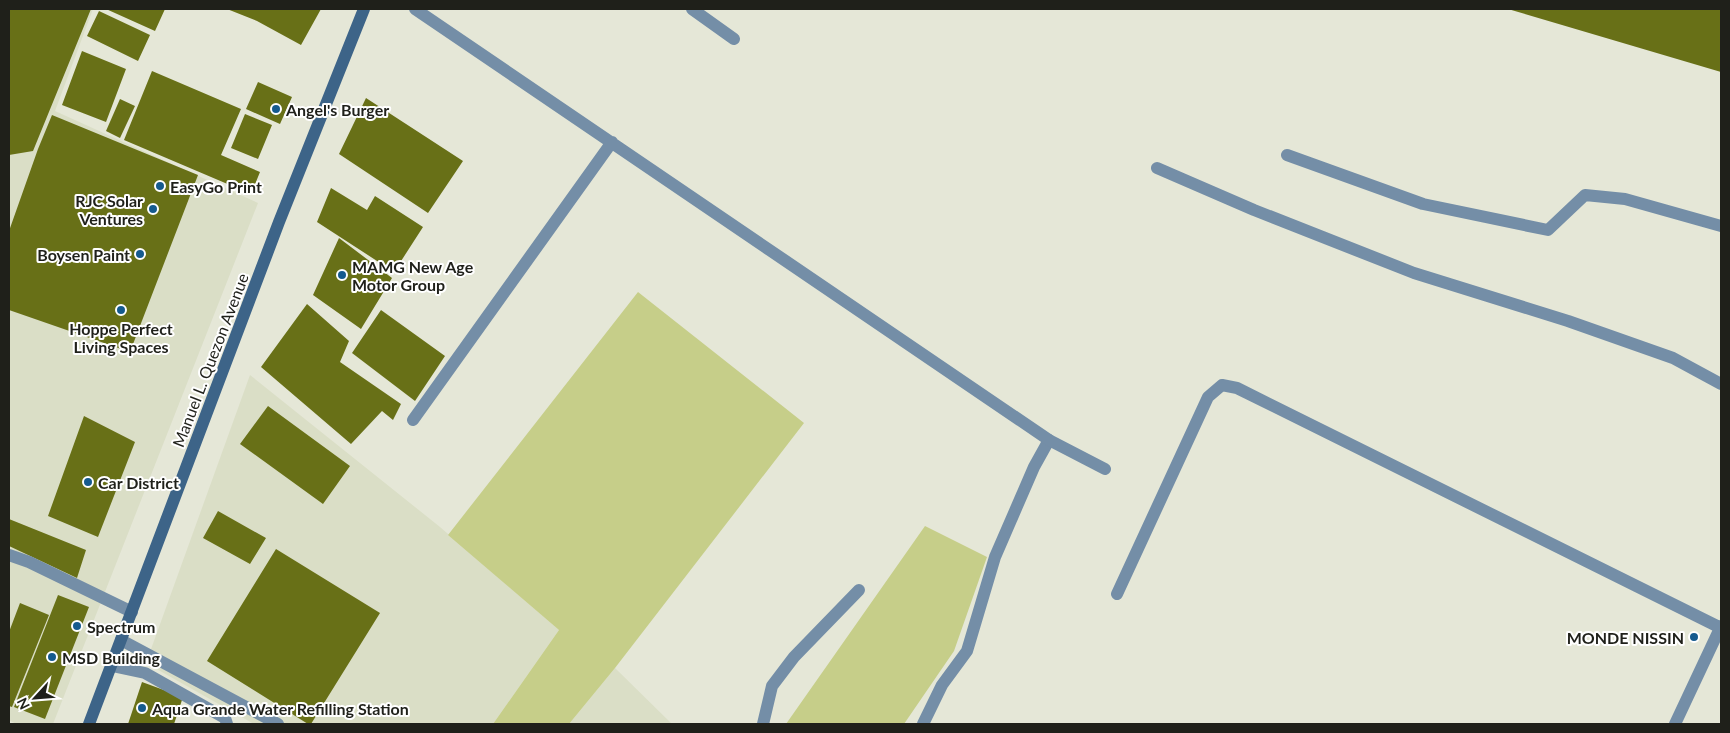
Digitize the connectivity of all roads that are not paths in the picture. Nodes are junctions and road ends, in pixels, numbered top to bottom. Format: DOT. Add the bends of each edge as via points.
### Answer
graph roads {
  1 [pos="364,9"];
  2 [pos="414,9"];
  3 [pos="692,9"];
  4 [pos="734,39"];
  5 [pos="612,142"];
  6 [pos="1287,155"];
  7 [pos="1157,168"];
  8 [pos="1721,226"];
  9 [pos="1721,384"];
  10 [pos="413,420"];
  11 [pos="1049,440"];
  12 [pos="1105,469"];
  13 [pos="9,555"];
  14 [pos="859,590"];
  15 [pos="1117,594"];
  16 [pos="132,612"];
  17 [pos="1721,627"];
  18 [pos="121,640"];
  19 [pos="112,666"];
  20 [pos="89,724"];
  21 [pos="227,724"];
  22 [pos="278,724"];
  23 [pos="763,724"];
  24 [pos="924,724"];
  25 [pos="1675,724"];
  1 -- 16 [label="main road, Manuel L. Quezon Avenue" via="279,222"];
  2 -- 5 [label="street"];
  3 -- 4 [label="street"];
  5 -- 10 [label="street"];
  5 -- 11 [label="street"];
  6 -- 8 [label="street" via="1423,204 1548,230 1585,195 1625,199"];
  7 -- 9 [label="street" via="1414,273 1673,358"];
  11 -- 12 [label="street"];
  11 -- 24 [label="street" via="995,557 967,650 942,686"];
  13 -- 16 [label="street"];
  14 -- 23 [label="street" via="794,657 772,686"];
  15 -- 17 [label="street" via="1208,398 1222,386 1237,388"];
  16 -- 18 [label="main road, Manuel L. Quezon Avenue"];
  17 -- 25 [label="street"];
  18 -- 19 [label="main road, Manuel L. Quezon Avenue"];
  18 -- 22 [label="street"];
  19 -- 20 [label="main road, Manuel L. Quezon Avenue"];
  19 -- 21 [label="street" via="144,673 224,718"];
}
